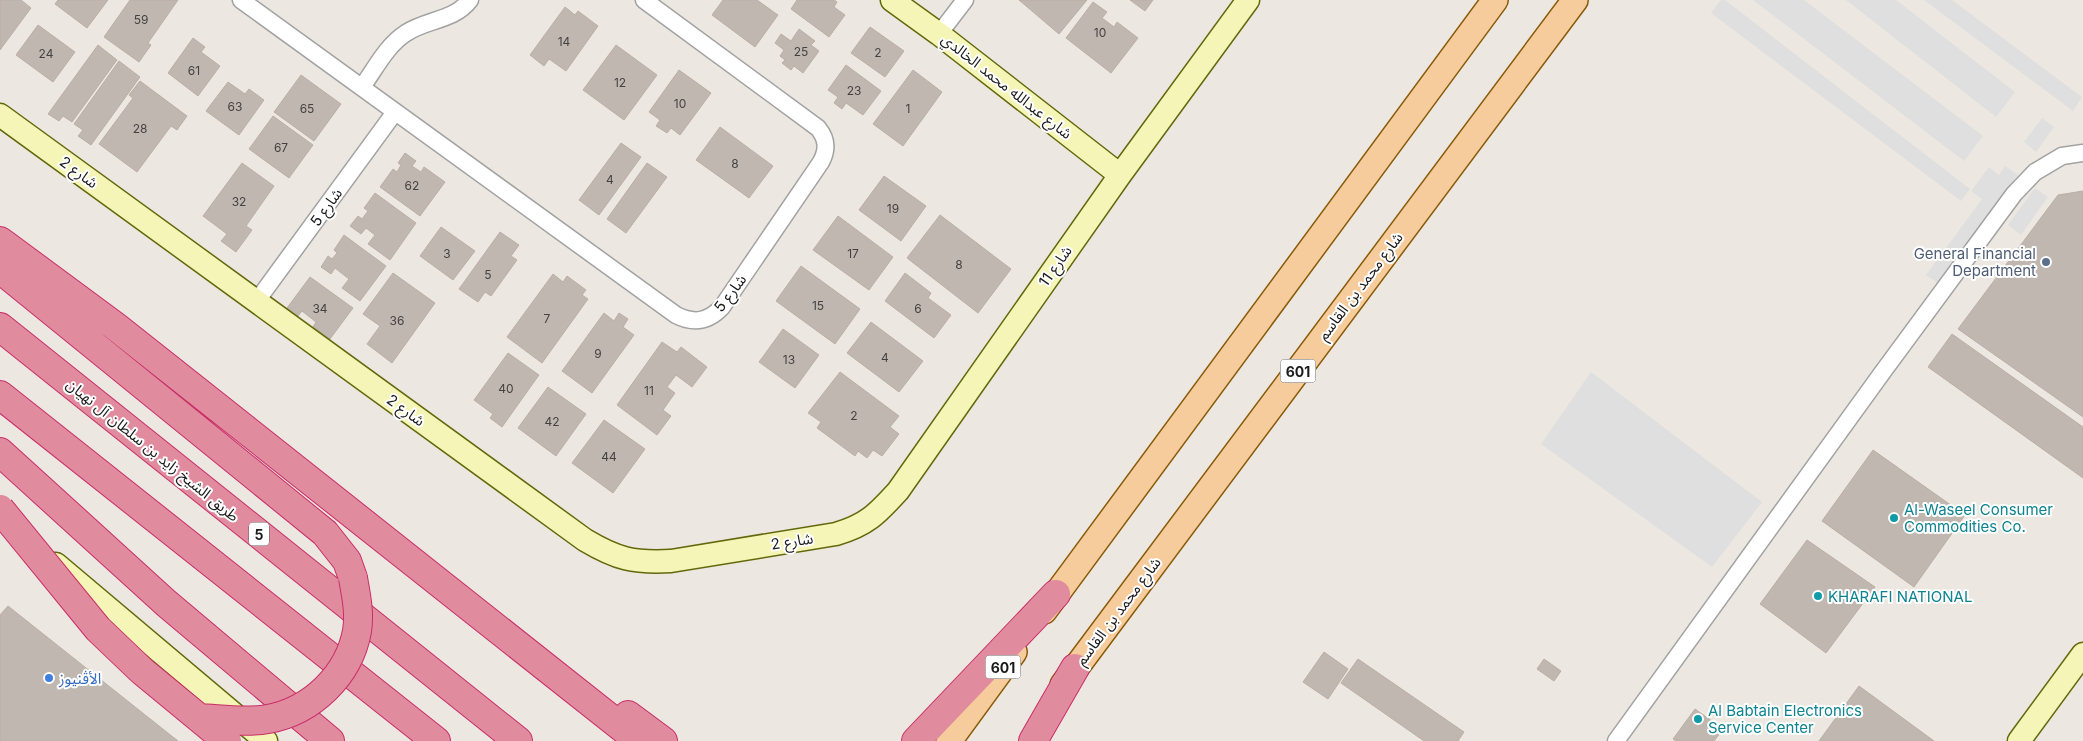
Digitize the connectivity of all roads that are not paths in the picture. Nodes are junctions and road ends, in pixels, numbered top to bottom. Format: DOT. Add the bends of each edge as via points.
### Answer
graph roads {
  1 [pos="241,0"];
  2 [pos="470,0"];
  3 [pos="644,0"];
  4 [pos="892,0"];
  5 [pos="965,0"];
  6 [pos="1248,0"];
  7 [pos="1495,0"];
  8 [pos="1574,0"];
  9 [pos="939,34"];
  10 [pos="362,87"];
  11 [pos="395,112"];
  12 [pos="0,115"];
  13 [pos="2083,153"];
  14 [pos="1120,174"];
  15 [pos="0,241"];
  16 [pos="0,269"];
  17 [pos="256,302"];
  18 [pos="0,327"];
  19 [pos="0,395"];
  20 [pos="0,452"];
  21 [pos="0,509"];
  22 [pos="0,516"];
  23 [pos="858,528"];
  24 [pos="1056,594"];
  25 [pos="456,598"];
  26 [pos="2083,654"];
  27 [pos="1075,668"];
  28 [pos="199,718"];
  29 [pos="227,741"];
  30 [pos="266,741"];
  31 [pos="330,741"];
  32 [pos="436,741"];
  33 [pos="518,741"];
  34 [pos="639,741"];
  35 [pos="663,741"];
  36 [pos="916,741"];
  37 [pos="949,741"];
  38 [pos="1020,741"];
  39 [pos="1033,741"];
  40 [pos="1616,741"];
  41 [pos="2019,741"];
  1 -- 10 [label="street, شارع 5"];
  2 -- 10 [label="street" via="449,17 417,26 406,33 392,45"];
  3 -- 11 [label="street, شارع 5" via="818,128 826,141 821,162 722,308 708,319 691,321 676,315"];
  4 -- 9 [label="street, شارع عبدالله محمد الخالدي"];
  5 -- 9 [label="street"];
  6 -- 14 [label="street, شارع 11"];
  7 -- 24 [label="main road, 601"];
  8 -- 27 [label="main road, شارع محمد بن القاسم / 601"];
  9 -- 14 [label="street, شارع عبدالله محمد الخالدي"];
  10 -- 11 [label="street, شارع 5"];
  11 -- 17 [label="street, شارع 5"];
  12 -- 17 [label="street, شارع 2"];
  13 -- 40 [label="street" via="2062,156 2035,172 2014,194"];
  14 -- 23 [label="street, شارع 11" via="898,491"];
  15 -- 25 [label="highway" via="115,326"];
  16 -- 28 [label="highway, bridge" via="325,533 347,561 358,604 357,631 349,656 335,679 316,698 293,712 267,720"];
  17 -- 23 [label="street, شارع 2" via="608,554 629,560 671,561"];
  18 -- 33 [label="highway, طريق الشيخ زايد بن سلطان آل نهيان / 5"];
  19 -- 32 [label="highway"];
  20 -- 31 [label="highway" via="166,603"];
  21 -- 28 [label="highway, bridge" via="98,629"];
  22 -- 30 [label="street"];
  24 -- 36 [label="highway"];
  24 -- 37 [label="main road, 601"];
  25 -- 34 [label="highway"];
  25 -- 35 [label="highway"];
  26 -- 41 [label="street"];
  27 -- 38 [label="main road, شارع محمد بن القاسم / 601"];
  27 -- 39 [label="highway"];
  28 -- 29 [label="highway, bridge"];
}
